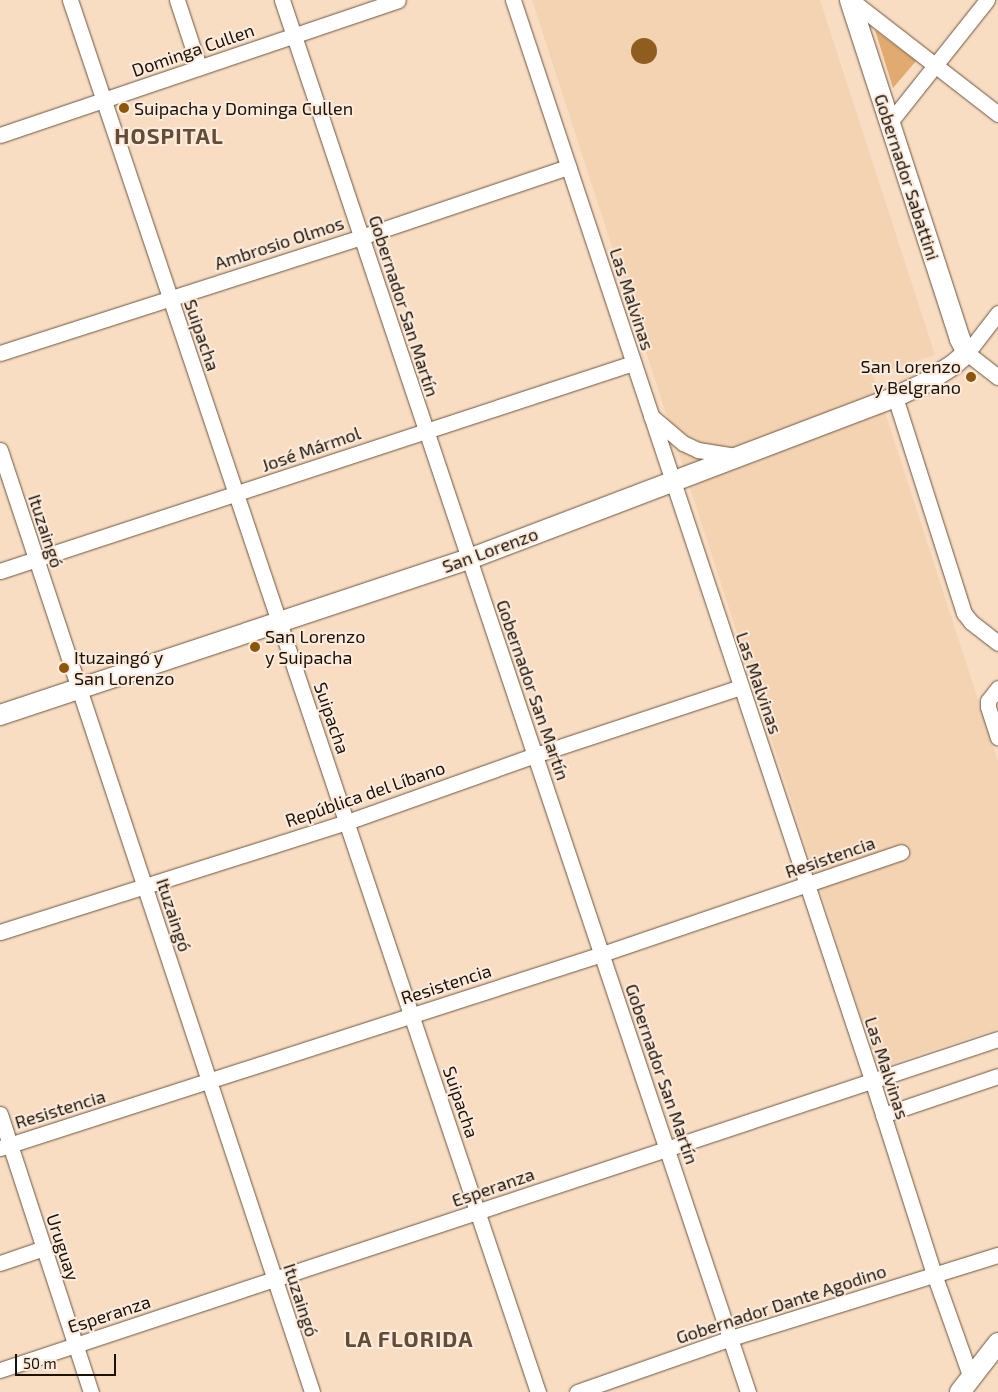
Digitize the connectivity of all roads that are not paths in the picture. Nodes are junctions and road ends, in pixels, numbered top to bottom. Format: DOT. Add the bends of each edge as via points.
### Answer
graph roads {
  1 [pos="70,0"];
  2 [pos="177,0"];
  3 [pos="282,0"];
  4 [pos="398,0"];
  5 [pos="512,0"];
  6 [pos="851,0"];
  7 [pos="987,0"];
  8 [pos="294,34"];
  9 [pos="936,66"];
  10 [pos="199,67"];
  11 [pos="104,100"];
  12 [pos="998,114"];
  13 [pos="890,122"];
  14 [pos="0,135"];
  15 [pos="568,167"];
  16 [pos="361,237"];
  17 [pos="170,297"];
  18 [pos="998,313"];
  19 [pos="0,353"];
  20 [pos="967,353"];
  21 [pos="633,363"];
  22 [pos="998,377"];
  23 [pos="895,397"];
  24 [pos="650,415"];
  25 [pos="426,430"];
  26 [pos="0,450"];
  27 [pos="740,456"];
  28 [pos="672,482"];
  29 [pos="236,493"];
  30 [pos="469,558"];
  31 [pos="36,560"];
  32 [pos="0,571"];
  33 [pos="279,621"];
  34 [pos="998,643"];
  35 [pos="741,687"];
  36 [pos="998,688"];
  37 [pos="79,690"];
  38 [pos="0,716"];
  39 [pos="998,737"];
  40 [pos="535,755"];
  41 [pos="347,822"];
  42 [pos="901,852"];
  43 [pos="144,885"];
  44 [pos="807,885"];
  45 [pos="0,932"];
  46 [pos="602,954"];
  47 [pos="411,1014"];
  48 [pos="998,1039"];
  49 [pos="998,1076"];
  50 [pos="872,1080"];
  51 [pos="209,1082"];
  52 [pos="0,1114"];
  53 [pos="883,1115"];
  54 [pos="5,1146"];
  55 [pos="667,1148"];
  56 [pos="478,1212"];
  57 [pos="44,1248"];
  58 [pos="998,1256"];
  59 [pos="0,1263"];
  60 [pos="934,1274"];
  61 [pos="275,1281"];
  62 [pos="731,1338"];
  63 [pos="998,1343"];
  64 [pos="75,1345"];
  65 [pos="0,1370"];
  66 [pos="966,1385"];
  67 [pos="91,1392"];
  68 [pos="312,1392"];
  69 [pos="538,1392"];
  70 [pos="577,1392"];
  71 [pos="748,1392"];
  1 -- 11 [label="street, Suipacha"];
  2 -- 10 [label="street"];
  3 -- 8 [label="street, Gobernador San Martín"];
  4 -- 8 [label="street, Dominga Cullen"];
  5 -- 15 [label="street, Las Malvinas"];
  6 -- 9 [label="street"];
  6 -- 13 [label="main road, Gobernador Sabattini"];
  7 -- 9 [label="street"];
  8 -- 10 [label="street, Dominga Cullen"];
  8 -- 16 [label="street, Gobernador San Martín"];
  9 -- 12 [label="street"];
  9 -- 13 [label="street"];
  10 -- 11 [label="street, Dominga Cullen"];
  11 -- 14 [label="street, Dominga Cullen"];
  11 -- 17 [label="street, Suipacha"];
  13 -- 20 [label="main road, Gobernador Sabattini" via="960,340"];
  15 -- 16 [label="street, Ambrosio Olmos"];
  15 -- 21 [label="street, Las Malvinas"];
  16 -- 17 [label="street, Ambrosio Olmos"];
  16 -- 25 [label="street, Gobernador San Martín"];
  17 -- 19 [label="street, Ambrosio Olmos"];
  17 -- 29 [label="street, Suipacha"];
  18 -- 20 [label="street"];
  20 -- 22 [label="street"];
  20 -- 23 [label="main road, San Lorenzo" via="942,374"];
  21 -- 24 [label="street, Las Malvinas"];
  21 -- 25 [label="street, José Mármol"];
  23 -- 27 [label="main road, San Lorenzo"];
  23 -- 34 [label="street" via="964,612 971,622"];
  24 -- 27 [label="street" via="683,443 698,450"];
  24 -- 28 [label="street, Las Malvinas"];
  25 -- 29 [label="street, José Mármol"];
  25 -- 30 [label="street, Gobernador San Martín"];
  26 -- 31 [label="street, Ituzaingó"];
  27 -- 28 [label="main road, San Lorenzo"];
  28 -- 30 [label="main road, San Lorenzo"];
  28 -- 35 [label="street, Las Malvinas"];
  29 -- 31 [label="street, José Mármol"];
  29 -- 33 [label="street, Suipacha"];
  30 -- 33 [label="main road, San Lorenzo"];
  30 -- 40 [label="street, Gobernador San Martín"];
  31 -- 32 [label="street, José Mármol"];
  31 -- 37 [label="street, Ituzaingó"];
  33 -- 37 [label="main road, San Lorenzo"];
  33 -- 41 [label="street, Suipacha"];
  35 -- 40 [label="street, República del Líbano"];
  35 -- 44 [label="street, Las Malvinas"];
  36 -- 39 [label="street" via="988,701 988,707"];
  37 -- 38 [label="main road, San Lorenzo"];
  37 -- 43 [label="street, Ituzaingó"];
  40 -- 41 [label="street, República del Líbano"];
  40 -- 46 [label="street, Gobernador San Martín"];
  41 -- 43 [label="street, República del Líbano"];
  41 -- 47 [label="street, Suipacha"];
  42 -- 44 [label="street, Resistencia"];
  43 -- 45 [label="street, República del Líbano"];
  43 -- 51 [label="street, Ituzaingó"];
  44 -- 46 [label="street, Resistencia"];
  44 -- 50 [label="street, Las Malvinas"];
  46 -- 47 [label="street, Resistencia"];
  46 -- 55 [label="street, Gobernador San Martín"];
  47 -- 51 [label="street, Resistencia"];
  47 -- 56 [label="street, Suipacha"];
  48 -- 50 [label="street, Esperanza"];
  49 -- 53 [label="street"];
  50 -- 53 [label="street, Las Malvinas"];
  50 -- 55 [label="street, Esperanza"];
  51 -- 54 [label="street, Resistencia"];
  51 -- 61 [label="street, Ituzaingó"];
  52 -- 54 [label="street, Uruguay"];
  53 -- 60 [label="street, Las Malvinas"];
  54 -- 57 [label="street, Uruguay"];
  55 -- 56 [label="street, Esperanza"];
  55 -- 62 [label="street, Gobernador San Martín"];
  56 -- 61 [label="street, Esperanza"];
  56 -- 69 [label="street, Suipacha"];
  57 -- 59 [label="street"];
  57 -- 64 [label="street, Uruguay"];
  58 -- 60 [label="street, Gobernador Dante Agodino"];
  60 -- 62 [label="street, Gobernador Dante Agodino"];
  60 -- 66 [label="street, Las Malvinas"];
  61 -- 64 [label="street, Esperanza"];
  61 -- 68 [label="street, Ituzaingó"];
  62 -- 70 [label="street, Gobernador Dante Agodino"];
  62 -- 71 [label="street, Gobernador San Martín"];
  63 -- 66 [label="main road"];
  64 -- 65 [label="street, Esperanza"];
  64 -- 67 [label="street, Uruguay"];
}
